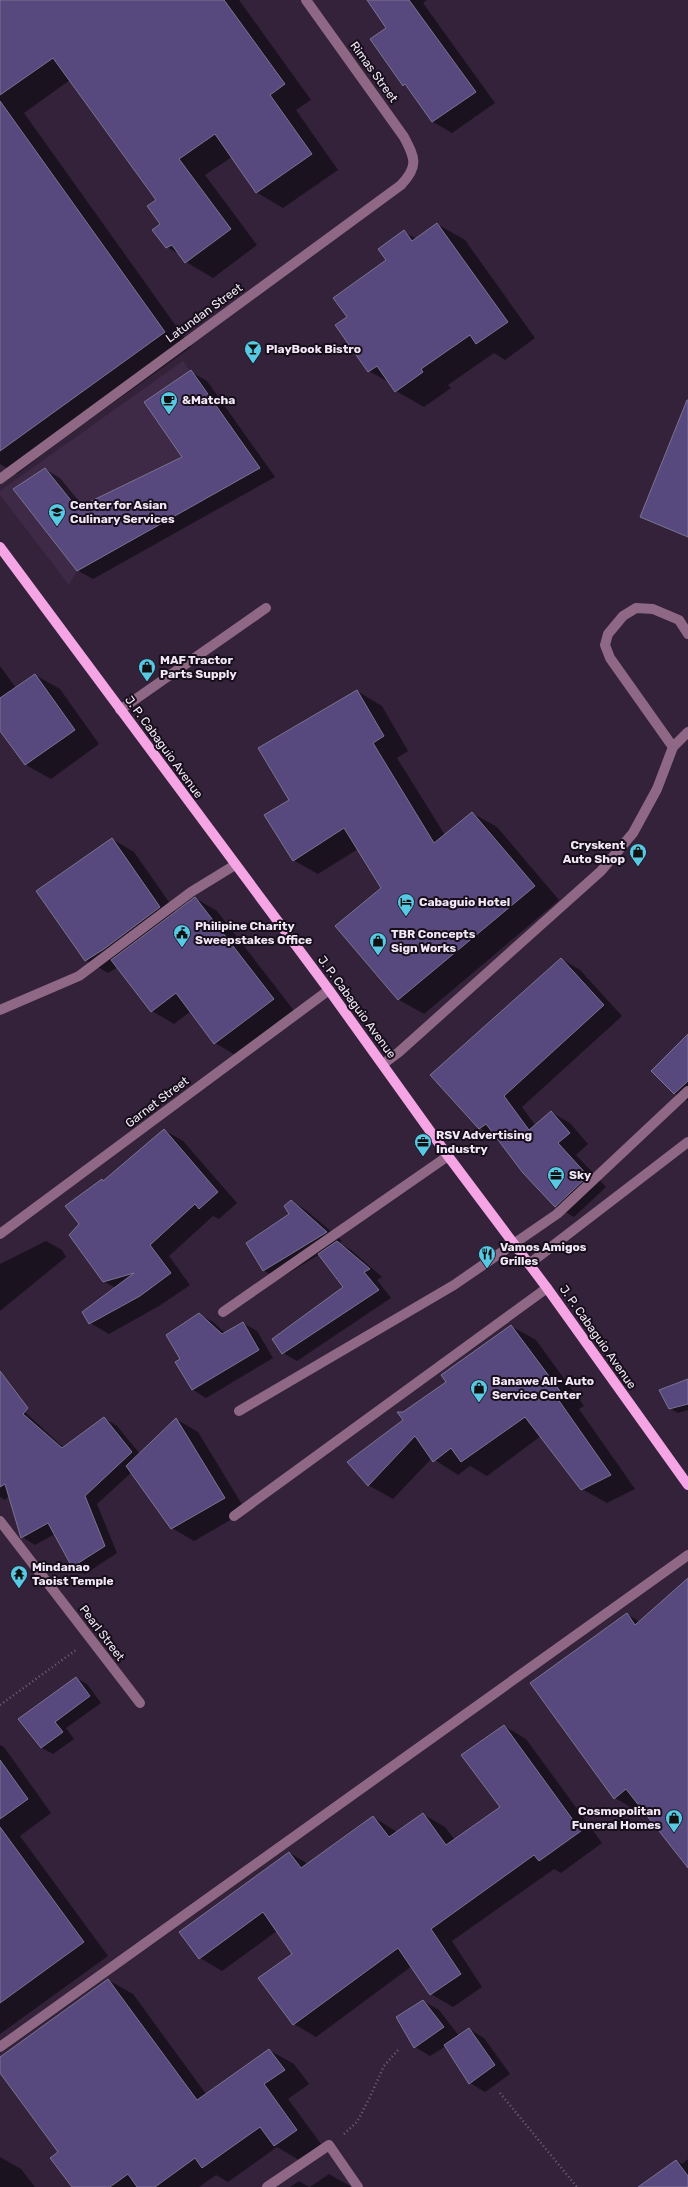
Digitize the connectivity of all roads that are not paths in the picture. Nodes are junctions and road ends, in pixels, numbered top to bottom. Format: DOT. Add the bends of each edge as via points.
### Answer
graph roads {
  1 [pos="306,0"];
  2 [pos="414,162"];
  3 [pos="0,479"];
  4 [pos="0,548"];
  5 [pos="266,608"];
  6 [pos="688,634"];
  7 [pos="120,710"];
  8 [pos="688,732"];
  9 [pos="673,747"];
  10 [pos="235,865"];
  11 [pos="329,990"];
  12 [pos="0,1010"];
  13 [pos="383,1064"];
  14 [pos="688,1091"];
  15 [pos="688,1142"];
  16 [pos="448,1156"];
  17 [pos="0,1234"];
  18 [pos="514,1243"];
  19 [pos="529,1264"];
  20 [pos="547,1288"];
  21 [pos="223,1312"];
  22 [pos="239,1411"];
  23 [pos="688,1485"];
  24 [pos="234,1516"];
  25 [pos="0,1521"];
  26 [pos="688,1555"];
  27 [pos="140,1703"];
  28 [pos="0,2047"];
  29 [pos="267,2187"];
  30 [pos="358,2187"];
  1 -- 2 [label="street, Rimas Street" via="404,137"];
  2 -- 3 [label="street, Latundan Street" via="412,174 401,185"];
  4 -- 7 [label="main road, J. P. Cabaguio Avenue"];
  5 -- 7 [label="street"];
  6 -- 9 [label="street" via="679,620 653,609 636,608 623,616 608,634 605,645 610,658"];
  7 -- 10 [label="main road, J. P. Cabaguio Avenue"];
  8 -- 9 [label="street"];
  9 -- 13 [label="street" via="657,788 633,832 601,871"];
  10 -- 11 [label="main road, J. P. Cabaguio Avenue"];
  10 -- 12 [label="street" via="191,892 79,976"];
  11 -- 13 [label="main road, J. P. Cabaguio Avenue"];
  11 -- 17 [label="street, Garnet Street"];
  13 -- 16 [label="main road, J. P. Cabaguio Avenue"];
  14 -- 18 [label="street" via="557,1214"];
  15 -- 19 [label="street"];
  16 -- 18 [label="main road, J. P. Cabaguio Avenue"];
  16 -- 21 [label="street"];
  18 -- 19 [label="main road, J. P. Cabaguio Avenue"];
  18 -- 22 [label="street" via="454,1285"];
  19 -- 20 [label="main road, J. P. Cabaguio Avenue"];
  20 -- 23 [label="main road, J. P. Cabaguio Avenue"];
  20 -- 24 [label="street"];
  25 -- 27 [label="street, Pearl Street"];
  26 -- 28 [label="street"];
  29 -- 30 [label="street" via="329,2145"];
}
